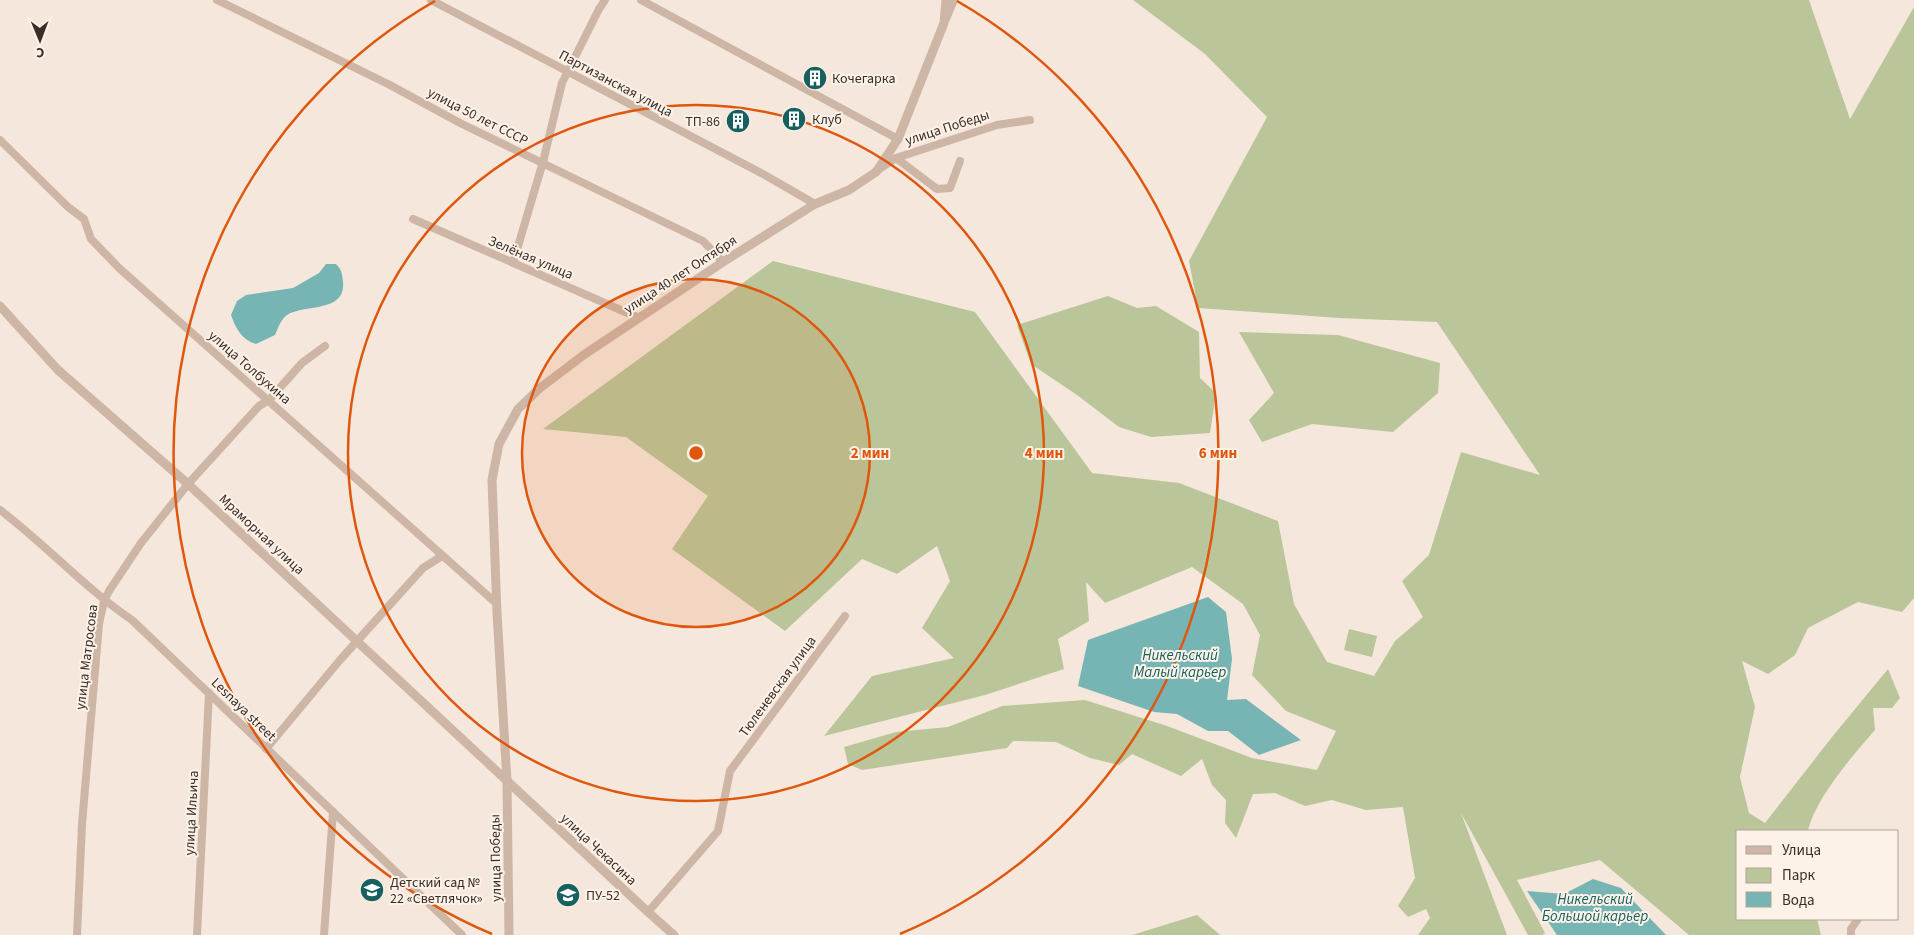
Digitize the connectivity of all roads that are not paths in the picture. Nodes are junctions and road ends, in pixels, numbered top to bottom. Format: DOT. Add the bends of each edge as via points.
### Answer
graph roads {
  1 [pos="217,0"];
  2 [pos="432,0"];
  3 [pos="605,0"];
  4 [pos="641,0"];
  5 [pos="946,0"];
  6 [pos="954,0"];
  7 [pos="944,23"];
  8 [pos="567,72"];
  9 [pos="1030,120"];
  10 [pos="898,139"];
  11 [pos="0,140"];
  12 [pos="896,158"];
  13 [pos="960,161"];
  14 [pos="543,162"];
  15 [pos="876,172"];
  16 [pos="815,204"];
  17 [pos="413,219"];
  18 [pos="723,262"];
  19 [pos="513,264"];
  20 [pos="0,306"];
  21 [pos="638,318"];
  22 [pos="325,346"];
  23 [pos="269,400"];
  24 [pos="188,484"];
  25 [pos="0,510"];
  26 [pos="442,556"];
  27 [pos="104,601"];
  28 [pos="496,603"];
  29 [pos="845,616"];
  30 [pos="357,642"];
  31 [pos="209,693"];
  32 [pos="266,749"];
  33 [pos="507,781"];
  34 [pos="333,812"];
  35 [pos="648,912"];
  36 [pos="1857,920"];
  37 [pos="77,935"];
  38 [pos="197,935"];
  39 [pos="324,935"];
  40 [pos="462,935"];
  41 [pos="509,935"];
  42 [pos="674,935"];
  43 [pos="1851,935"];
  1 -- 14 [label="street, улица 50 лет СССР"];
  2 -- 8 [label="street, Партизанская улица"];
  3 -- 8 [label="street"];
  4 -- 10 [label="street"];
  5 -- 7 [label="street"];
  6 -- 7 [label="street, улица 40 лет Октября"];
  7 -- 10 [label="street, улица 40 лет Октября"];
  8 -- 14 [label="street"];
  8 -- 16 [label="street, Партизанская улица"];
  9 -- 12 [label="street, улица Победы" via="996,125"];
  10 -- 15 [label="street, улица 40 лет Октября"];
  11 -- 23 [label="street, улица Толбухина" via="84,219 91,239 119,268"];
  12 -- 13 [label="street" via="937,189 950,188"];
  12 -- 15 [label="street, улица Победы"];
  14 -- 18 [label="street, улица 50 лет СССР" via="703,241"];
  14 -- 19 [label="street"];
  15 -- 16 [label="street, улица 40 лет Октября" via="849,190"];
  16 -- 18 [label="street, улица 40 лет Октября"];
  17 -- 19 [label="street, Зелёная улица"];
  18 -- 21 [label="street, улица 40 лет Октября"];
  19 -- 21 [label="street, Зелёная улица" via="580,290"];
  20 -- 24 [label="street, Мраморная улица" via="58,370"];
  21 -- 28 [label="street, улица 40 лет Октября" via="540,388 518,409 499,444 492,480"];
  22 -- 23 [label="street, улица Матросова" via="302,363"];
  23 -- 24 [label="street, улица Матросова" via="259,406"];
  23 -- 26 [label="street, улица Толбухина"];
  24 -- 27 [label="street, улица Матросова" via="141,543"];
  24 -- 30 [label="street, Мраморная улица"];
  25 -- 27 [label="street, Lesnaya street"];
  26 -- 28 [label="street, улица Толбухина"];
  26 -- 30 [label="street" via="422,568"];
  27 -- 31 [label="street, Lesnaya street" via="132,620"];
  27 -- 37 [label="street, улица Матросова" via="83,816"];
  28 -- 33 [label="street, улица 40 лет Октября"];
  29 -- 35 [label="street, Тюленевская улица" via="730,772 718,831"];
  30 -- 32 [label="street"];
  30 -- 33 [label="street, Мраморная улица"];
  31 -- 32 [label="street, Lesnaya street"];
  31 -- 38 [label="street, улица Ильича"];
  32 -- 34 [label="street, Lesnaya street"];
  33 -- 35 [label="street, улица Чекасина"];
  33 -- 41 [label="street, улица Победы"];
  34 -- 39 [label="street"];
  34 -- 40 [label="street, Lesnaya street"];
  35 -- 42 [label="street, улица Чекасина"];
  36 -- 43 [label="street"];
}
